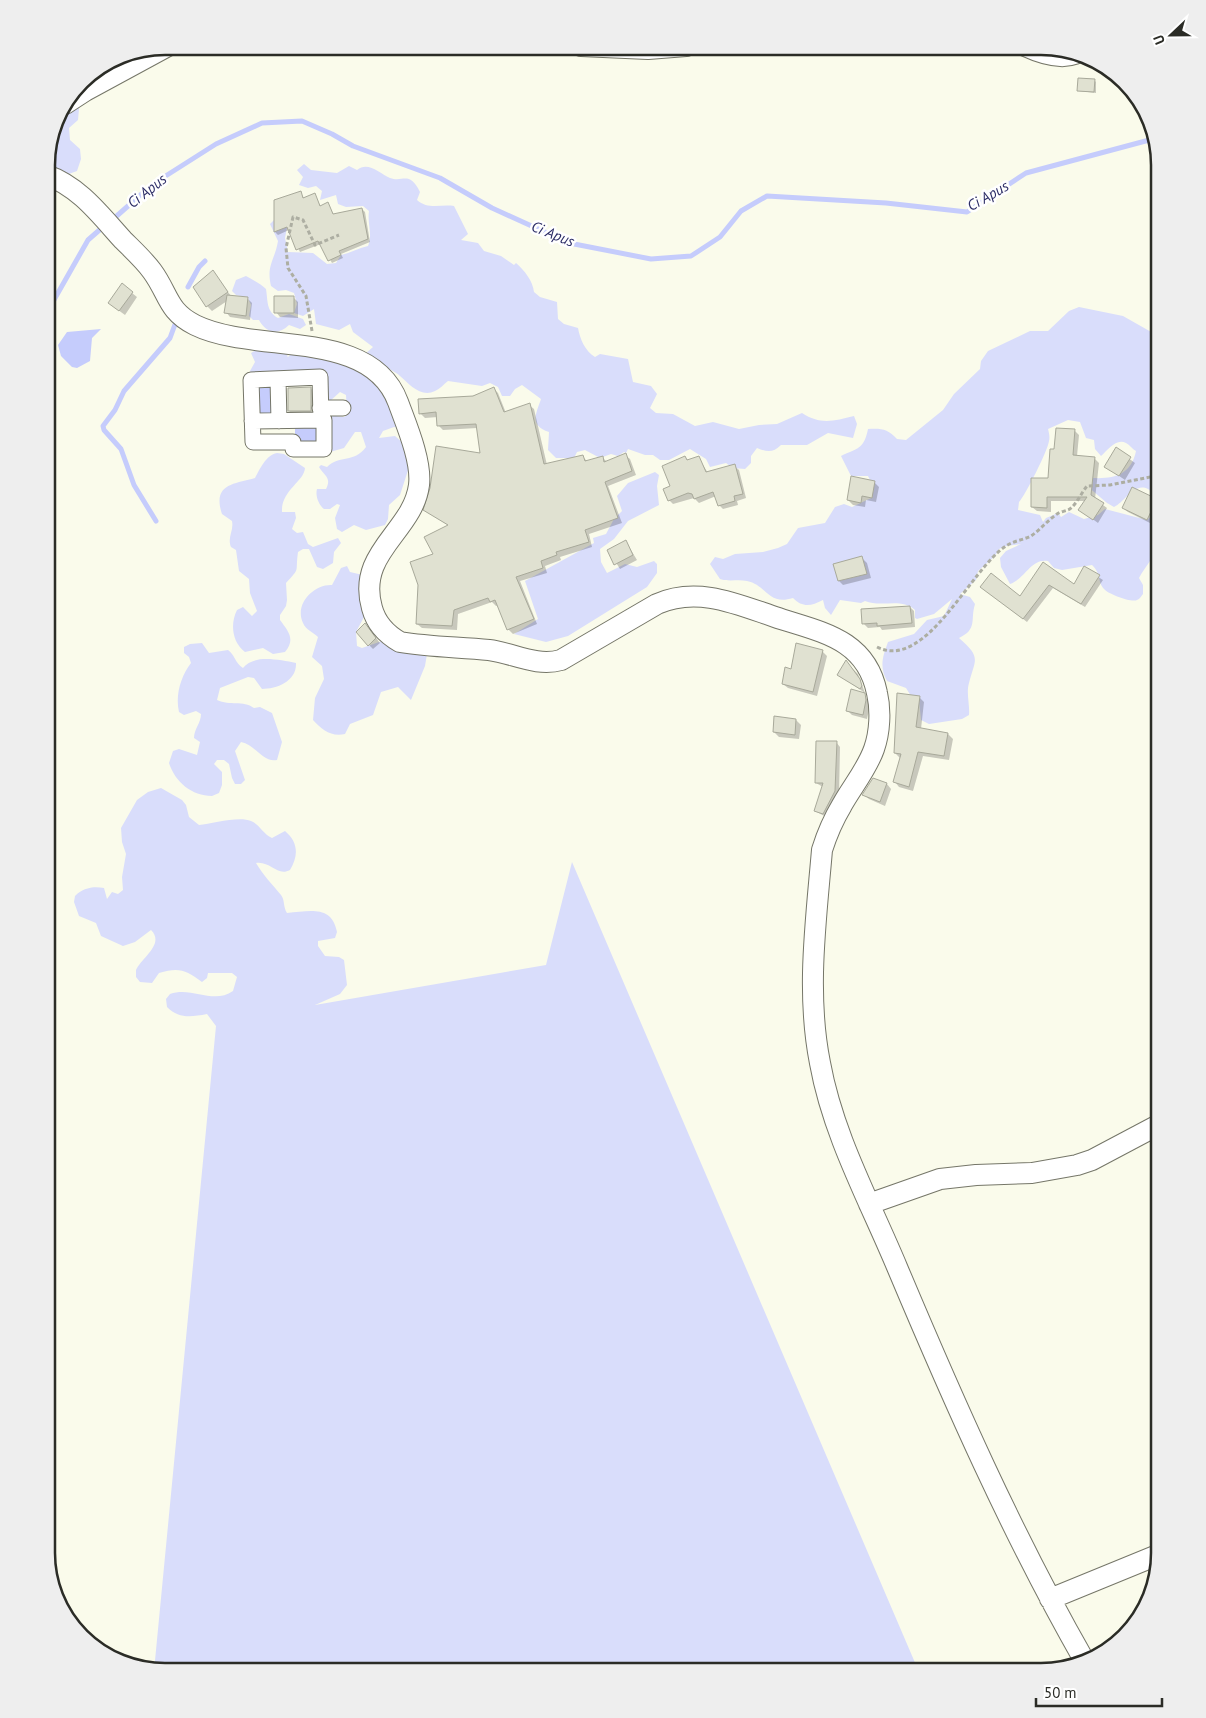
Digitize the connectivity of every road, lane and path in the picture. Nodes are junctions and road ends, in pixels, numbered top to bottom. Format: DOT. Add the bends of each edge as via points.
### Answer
graph roads {
  1 [pos="149,56"];
  2 [pos="82,93"];
  3 [pos="55,178"];
  4 [pos="339,235"];
  5 [pos="314,349"];
  6 [pos="278,379"];
  7 [pos="343,408"];
  8 [pos="320,414"];
  9 [pos="252,421"];
  10 [pos="285,421"];
  11 [pos="293,442"];
  12 [pos="1151,477"];
  13 [pos="856,651"];
  14 [pos="1151,1129"];
  15 [pos="868,1204"];
  16 [pos="1151,1558"];
  17 [pos="1050,1599"];
  18 [pos="1081,1655"];
  1 -- 2 [label="street"];
  3 -- 5 [label="street" via="80,194 152,270 178,316 219,334"];
  4 -- 5 [label="path" via="315,245 303,220 294,218 286,248 288,268 306,296"];
  5 -- 13 [label="street" via="362,361 388,382 414,449 419,469 416,496 372,567 370,579 370,602 389,636 400,642 489,650 542,663 553,662 657,604 693,596 749,608 834,638"];
  6 -- 8 [label="street" via="320,377"];
  6 -- 9 [label="street" via="252,380"];
  6 -- 10 [label="street"];
  7 -- 8 [label="street"];
  8 -- 10 [label="street"];
  8 -- 11 [label="street" via="324,420 324,449 293,449"];
  9 -- 10 [label="street"];
  9 -- 11 [label="street" via="253,442"];
  10 -- 11 [label="street"];
  12 -- 13 [label="path" via="1110,486 1086,486 1071,508 1058,513 1030,536 1006,546 983,566 961,600 920,641 908,649 888,653 870,644"];
  13 -- 15 [label="street" via="876,687 878,728 874,749 829,830 822,850 812,992 819,1063 827,1094"];
  14 -- 15 [label="street" via="1077,1165 1032,1173 940,1179"];
  15 -- 17 [label="street" via="936,1361"];
  16 -- 17 [label="street"];
  17 -- 18 [label="street"];
}
